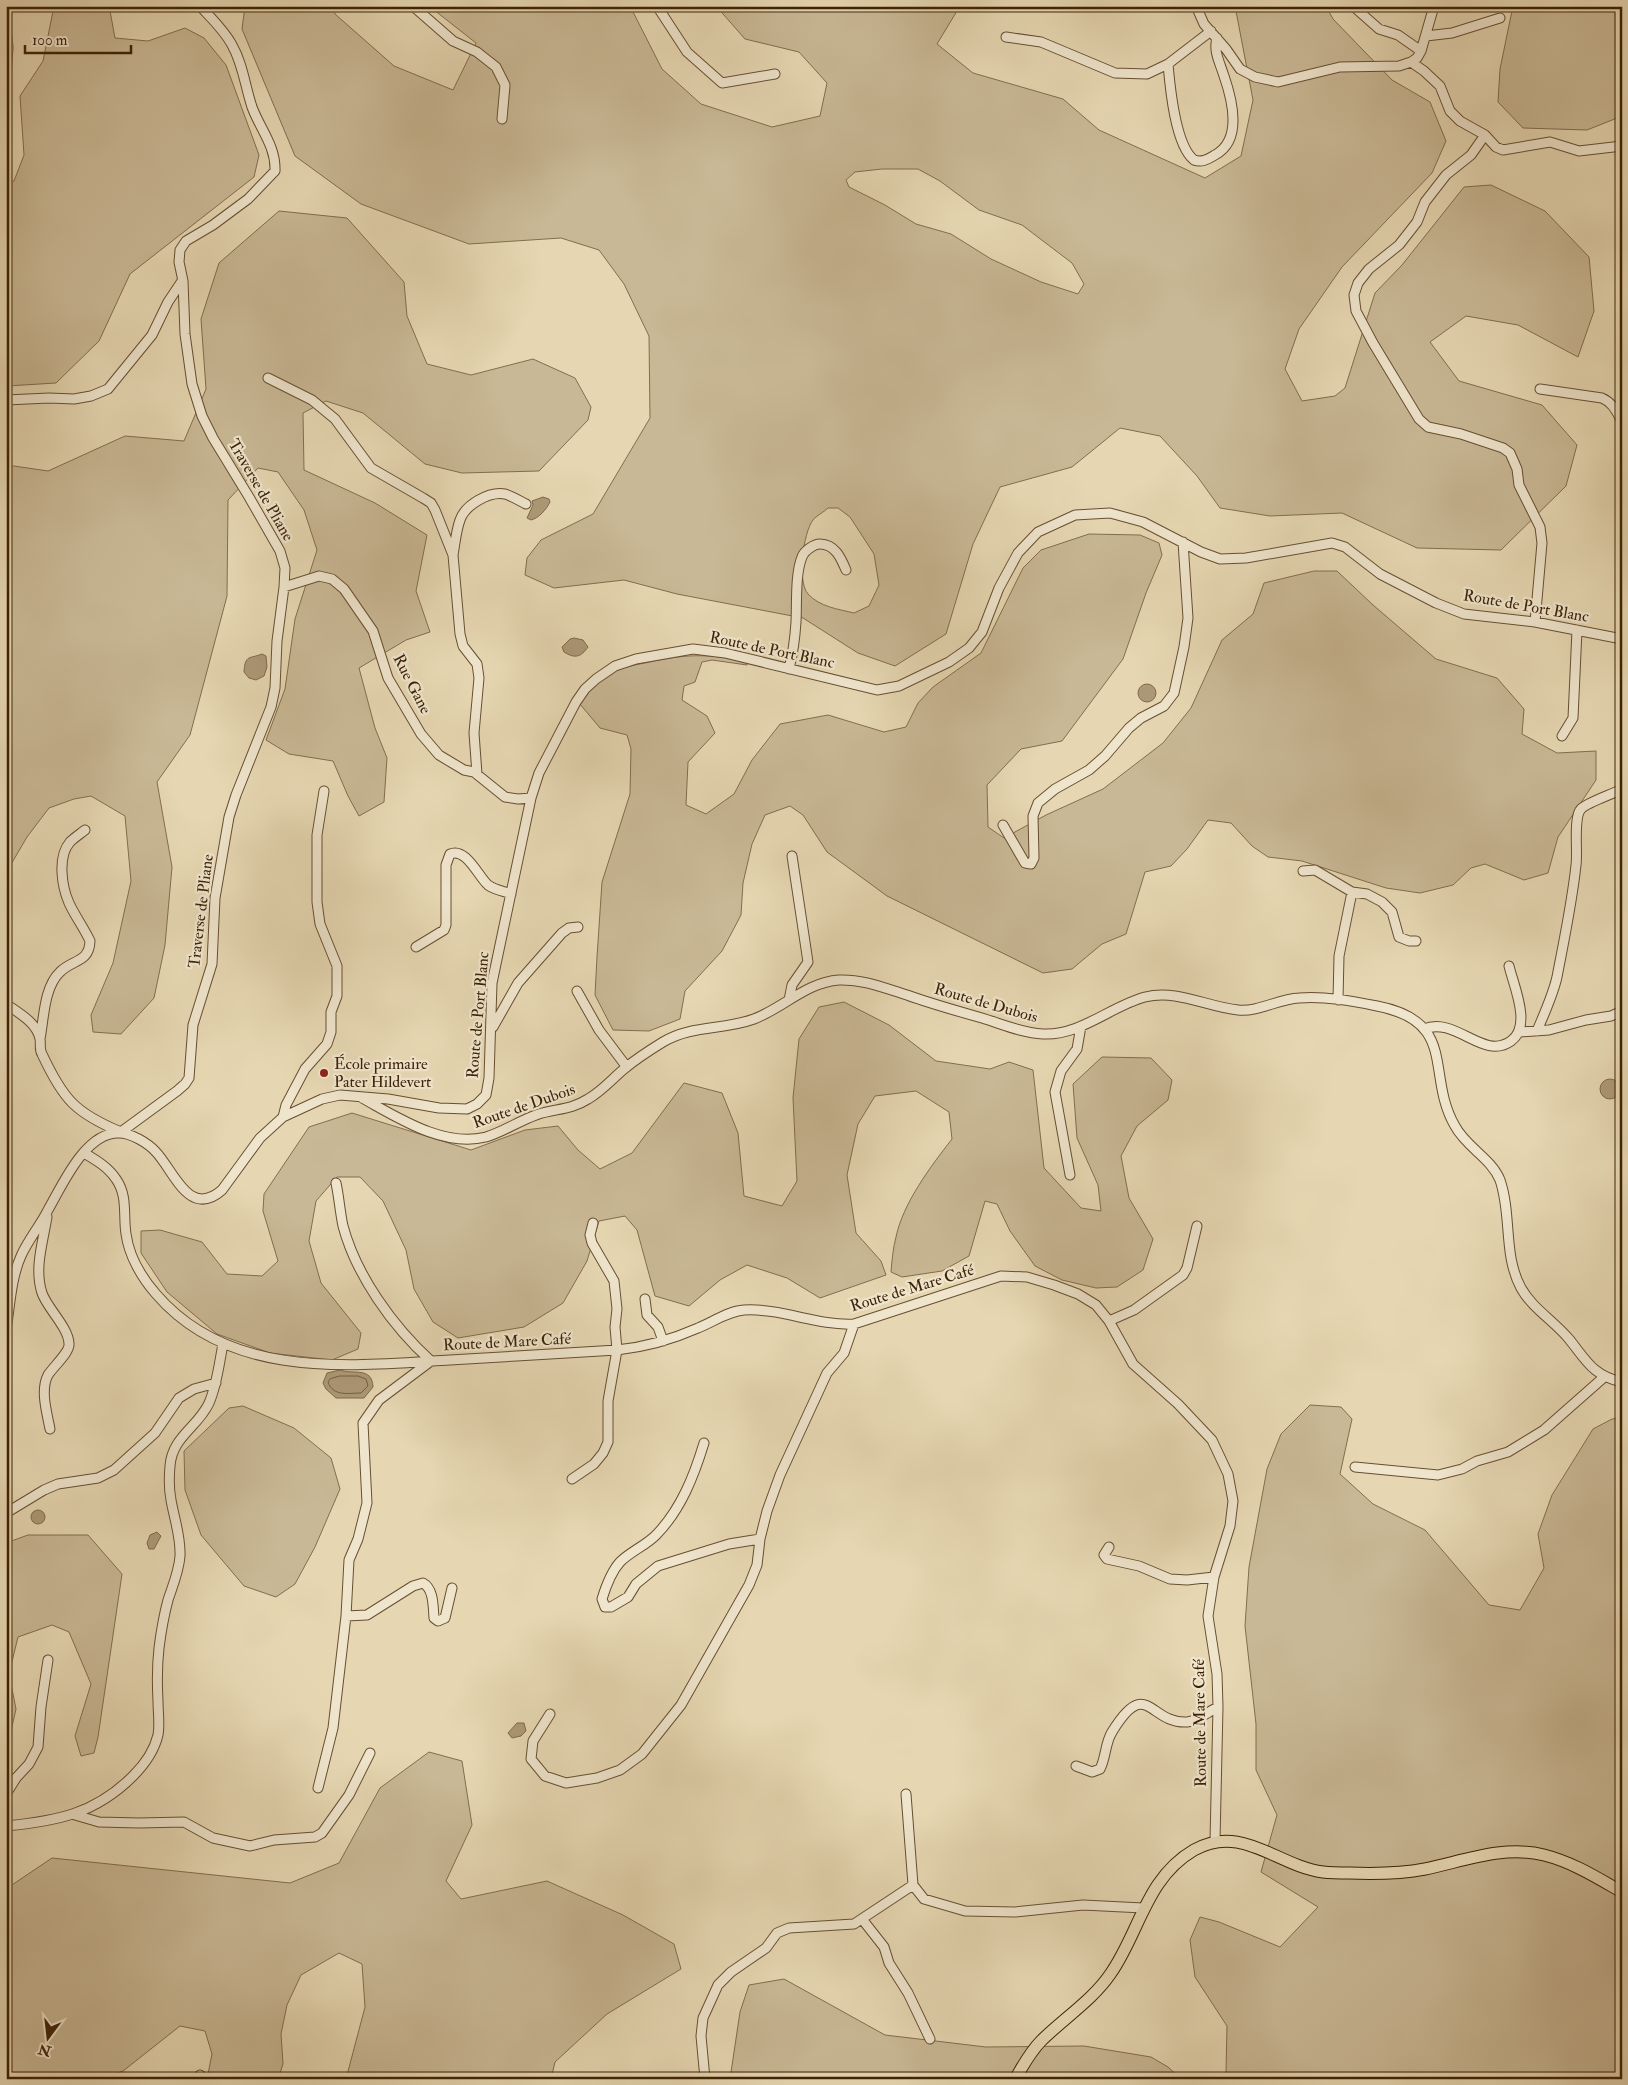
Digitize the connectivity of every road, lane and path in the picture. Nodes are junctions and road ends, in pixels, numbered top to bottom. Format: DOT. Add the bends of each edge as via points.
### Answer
graph roads {
  1 [pos="200,6"];
  2 [pos="413,6"];
  3 [pos="657,6"];
  4 [pos="1196,6"];
  5 [pos="1353,6"];
  6 [pos="1434,6"];
  7 [pos="1500,18"];
  8 [pos="6,30"];
  9 [pos="1214,34"];
  10 [pos="1426,36"];
  11 [pos="1006,37"];
  12 [pos="1421,51"];
  13 [pos="1411,62"];
  14 [pos="1168,64"];
  15 [pos="775,74"];
  16 [pos="6,75"];
  17 [pos="502,119"];
  18 [pos="1486,135"];
  19 [pos="1622,146"];
  20 [pos="183,281"];
  21 [pos="268,378"];
  22 [pos="1540,389"];
  23 [pos="6,400"];
  24 [pos="1622,421"];
  25 [pos="526,504"];
  26 [pos="1182,542"];
  27 [pos="453,555"];
  28 [pos="1622,555"];
  29 [pos="1622,560"];
  30 [pos="846,570"];
  31 [pos="284,587"];
  32 [pos="1535,622"];
  33 [pos="1577,630"];
  34 [pos="1622,632"];
  35 [pos="1611,637"];
  36 [pos="1622,639"];
  37 [pos="790,668"];
  38 [pos="1562,736"];
  39 [pos="477,774"];
  40 [pos="1622,789"];
  41 [pos="324,791"];
  42 [pos="531,798"];
  43 [pos="1003,826"];
  44 [pos="85,830"];
  45 [pos="792,856"];
  46 [pos="1303,871"];
  47 [pos="1352,892"];
  48 [pos="511,894"];
  49 [pos="578,927"];
  50 [pos="1416,941"];
  51 [pos="416,947"];
  52 [pos="1509,966"];
  53 [pos="577,991"];
  54 [pos="789,1000"];
  55 [pos="1338,1000"];
  56 [pos="6,1004"];
  57 [pos="1622,1011"];
  58 [pos="1081,1026"];
  59 [pos="1424,1028"];
  60 [pos="491,1031"];
  61 [pos="1537,1031"];
  62 [pos="1520,1032"];
  63 [pos="40,1039"];
  64 [pos="626,1066"];
  65 [pos="358,1096"];
  66 [pos="283,1117"];
  67 [pos="121,1132"];
  68 [pos="84,1152"];
  69 [pos="1070,1175"];
  70 [pos="336,1184"];
  71 [pos="49,1209"];
  72 [pos="593,1223"];
  73 [pos="1197,1226"];
  74 [pos="645,1299"];
  75 [pos="1109,1321"];
  76 [pos="854,1324"];
  77 [pos="6,1330"];
  78 [pos="663,1341"];
  79 [pos="223,1344"];
  80 [pos="616,1350"];
  81 [pos="430,1361"];
  82 [pos="1603,1378"];
  83 [pos="1622,1382"];
  84 [pos="216,1383"];
  85 [pos="50,1428"];
  86 [pos="704,1443"];
  87 [pos="1355,1467"];
  88 [pos="572,1479"];
  89 [pos="6,1513"];
  90 [pos="760,1539"];
  91 [pos="1109,1547"];
  92 [pos="1214,1578"];
  93 [pos="452,1588"];
  94 [pos="346,1616"];
  95 [pos="48,1660"];
  96 [pos="1218,1707"];
  97 [pos="550,1714"];
  98 [pos="370,1753"];
  99 [pos="1076,1766"];
  100 [pos="318,1788"];
  101 [pos="6,1794"];
  102 [pos="906,1794"];
  103 [pos="75,1815"];
  104 [pos="6,1826"];
  105 [pos="1214,1841"];
  106 [pos="912,1886"];
  107 [pos="1622,1892"];
  108 [pos="1143,1908"];
  109 [pos="862,1919"];
  110 [pos="930,2039"];
  111 [pos="706,2079"];
  112 [pos="1015,2079"];
  1 -- 20 [label="street, Traverse de Pliane" via="232,44 253,108 276,160 275,171 248,199 186,241 180,250"];
  2 -- 17 [label="street" via="453,41 477,52 496,67 505,85"];
  3 -- 15 [label="street" via="687,52 722,83"];
  4 -- 9 [label="street" via="1204,24"];
  5 -- 12 [label="street" via="1379,29 1398,35"];
  6 -- 10 [label="street"];
  7 -- 10 [label="street" via="1452,33"];
  8 -- 16 [label="street"];
  9 -- 13 [label="street" via="1240,69 1255,77 1278,82 1340,67 1398,66"];
  9 -- 14 [label="street"];
  9 -- 14 [label="street" via="1230,96 1233,125 1225,148 1203,161 1194,160 1184,150"];
  10 -- 12 [label="street"];
  11 -- 14 [label="street" via="1041,42 1115,73 1147,74"];
  12 -- 13 [label="street"];
  13 -- 18 [label="street" via="1440,86 1450,111 1460,121"];
  18 -- 19 [label="street" via="1503,150 1550,142 1579,151"];
  18 -- 32 [label="street" via="1470,155 1446,175 1425,202 1417,222 1399,245 1369,269 1358,283 1354,295 1356,311 1372,343 1419,419 1428,427 1461,434 1510,453 1519,485 1540,527 1542,543"];
  20 -- 23 [label="street" via="168,302 152,336 108,389 74,399"];
  20 -- 31 [label="street, Traverse de Pliane" via="185,334 192,384 202,416 280,551"];
  21 -- 27 [label="street" via="312,400 335,419 371,468 431,504"];
  22 -- 24 [label="street" via="1602,398 1610,402"];
  25 -- 27 [label="street" via="506,494 493,494 477,502 460,520"];
  26 -- 32 [label="street, Route de Port Blanc" via="1220,559 1246,558 1332,542 1345,547 1380,574 1436,603 1464,614"];
  26 -- 37 [label="street, Route de Port Blanc" via="1143,522 1110,513 1075,515 1038,532 1018,553 999,588 982,632 969,648 949,662 899,686 877,690"];
  26 -- 43 [label="street" via="1188,618 1174,693 1164,706 1129,728 1089,770 1055,789 1038,803 1033,816 1034,861 1031,864 1025,863"];
  27 -- 39 [label="street" via="460,634 463,646 476,664 479,678 474,733"];
  28 -- 29 [label="street"];
  30 -- 37 [label="street" via="831,547 819,544 802,556"];
  31 -- 39 [label="street, Rue Gane" via="319,576 332,579 344,589 372,631 388,678 421,734 439,755"];
  31 -- 67 [label="street, Traverse de Pliane" via="275,688 271,707 229,817 215,898 212,964 193,1025 189,1078"];
  32 -- 33 [label="street, Route de Port Blanc"];
  33 -- 35 [label="street, Route de Port Blanc"];
  33 -- 38 [label="street" via="1573,718"];
  34 -- 35 [label="street"];
  35 -- 36 [label="street, Route de Port Blanc"];
  37 -- 42 [label="street, Route de Port Blanc" via="693,649 615,666 585,689 576,702 539,773"];
  39 -- 42 [label="street, Rue Gane" via="505,797"];
  40 -- 61 [label="street" via="1588,804 1578,814 1578,851 1557,978"];
  41 -- 66 [label="street" via="317,835 317,902 320,924 337,966 336,996 328,1044 305,1069"];
  42 -- 48 [label="street, Route de Port Blanc"];
  44 -- 63 [label="street" via="70,842 62,860 64,888 90,941 90,948 82,959 66,966 50,988"];
  45 -- 54 [label="street" via="808,962 792,985"];
  46 -- 47 [label="street" via="1315,870"];
  47 -- 50 [label="street" via="1367,894 1382,902 1392,912 1399,937"];
  47 -- 55 [label="street" via="1339,956"];
  48 -- 51 [label="street" via="489,886 462,854 450,854 446,865 446,925 444,930"];
  48 -- 60 [label="street, Route de Port Blanc" via="492,983"];
  49 -- 60 [label="street" via="562,933 518,983"];
  52 -- 62 [label="street" via="1522,1017"];
  53 -- 64 [label="street" via="598,1030"];
  54 -- 58 [label="street, Route de Dubois" via="808,989 835,980 863,981 1038,1034 1054,1035"];
  54 -- 64 [label="street, Route de Dubois" via="755,1019 682,1033 665,1040"];
  55 -- 58 [label="street, Route de Dubois" via="1301,998 1239,1010 1178,996 1150,996 1126,1003"];
  55 -- 59 [label="street, Route de Dubois" via="1389,1008 1412,1018"];
  56 -- 63 [label="street" via="28,1020"];
  57 -- 61 [label="street" via="1599,1019"];
  58 -- 69 [label="street" via="1077,1049 1061,1072 1055,1092"];
  59 -- 62 [label="street" via="1442,1025 1493,1047 1506,1045"];
  59 -- 82 [label="street" via="1436,1055 1448,1114 1458,1132 1495,1170 1499,1180 1509,1249 1520,1286 1531,1302 1565,1334"];
  60 -- 65 [label="street, Route de Port Blanc" via="486,1095 467,1109"];
  61 -- 62 [label="street"];
  63 -- 67 [label="street, Route de Port Blanc" via="40,1052 59,1088 76,1108 94,1121"];
  64 -- 65 [label="street, Route de Dubois" via="593,1097 573,1108 538,1114 490,1136 471,1140 425,1130"];
  65 -- 66 [label="street, Route de Port Blanc" via="322,1099"];
  66 -- 67 [label="street, Route de Port Blanc" via="260,1138 222,1190 214,1197 204,1199 183,1190 156,1152"];
  67 -- 68 [label="street" via="100,1139"];
  68 -- 71 [label="street" via="63,1181"];
  68 -- 79 [label="street, Route de Mare Café" via="105,1166 123,1193 126,1234 142,1275 157,1295 182,1318 202,1334"];
  70 -- 81 [label="street" via="343,1226 369,1286"];
  71 -- 77 [label="street" via="21,1256 15,1273"];
  71 -- 85 [label="street" via="38,1266 42,1293 70,1343 47,1376 45,1396"];
  72 -- 80 [label="street" via="592,1243 614,1281"];
  73 -- 75 [label="street" via="1183,1275 1134,1310"];
  74 -- 78 [label="street" via="647,1315 658,1327"];
  75 -- 76 [label="street, Route de Mare Café" via="1096,1306 1078,1294 1027,1277 1001,1276"];
  75 -- 92 [label="street, Route de Mare Café" via="1133,1364 1212,1440 1228,1474 1233,1501 1230,1526"];
  76 -- 78 [label="street, Route de Mare Café" via="742,1310"];
  76 -- 90 [label="street" via="844,1353 827,1373 780,1475"];
  78 -- 80 [label="street, Route de Mare Café" via="640,1348"];
  79 -- 81 [label="street, Route de Mare Café" via="250,1354 330,1365"];
  79 -- 84 [label="street"];
  80 -- 81 [label="street, Route de Mare Café"];
  80 -- 88 [label="street" via="608,1401 608,1442 594,1464"];
  81 -- 94 [label="street" via="379,1400 363,1423 367,1503 349,1560"];
  82 -- 83 [label="street"];
  82 -- 87 [label="street" via="1544,1430 1508,1452 1462,1469 1438,1475"];
  84 -- 89 [label="street" via="194,1389 179,1398 155,1433 114,1470 98,1478 58,1484"];
  84 -- 103 [label="street" via="209,1404 178,1440 170,1464 170,1497 180,1555 159,1648 156,1741 146,1762 122,1787"];
  86 -- 90 [label="street" via="693,1478 672,1517 656,1535 620,1562 608,1581 602,1599 605,1607 628,1597 636,1584 658,1566 722,1546"];
  90 -- 97 [label="street" via="758,1565 749,1585 680,1705 642,1754 620,1770 597,1778 566,1783 545,1776 531,1759 533,1741"];
  91 -- 92 [label="street" via="1104,1555 1108,1559 1140,1566 1170,1579"];
  92 -- 96 [label="street, Route de Mare Café" via="1208,1616 1217,1674"];
  93 -- 94 [label="street" via="442,1621 434,1618 430,1591 423,1583 412,1586 367,1615"];
  94 -- 100 [label="street" via="333,1728"];
  95 -- 101 [label="street" via="38,1747 30,1764"];
  96 -- 99 [label="street" via="1188,1722 1174,1720 1145,1704 1133,1706 1110,1734 1100,1769 1092,1772"];
  96 -- 105 [label="street, Route de Mare Café"];
  98 -- 103 [label="street" via="349,1794 322,1833 315,1837 274,1840 250,1846 212,1838 184,1822 99,1822"];
  102 -- 106 [label="street"];
  103 -- 104 [label="street"];
  105 -- 107 [label="main road" via="1237,1841 1323,1872 1392,1874 1506,1851 1542,1854 1576,1865"];
  105 -- 108 [label="main road" via="1177,1863 1159,1882"];
  106 -- 108 [label="street" via="924,1899 966,1911 1015,1912 1084,1905"];
  106 -- 109 [label="street"];
  108 -- 112 [label="main road" via="1128,1946 1110,1975 1039,2042"];
  109 -- 110 [label="street" via="884,1946 889,1963"];
  109 -- 111 [label="street" via="854,1924 789,1928 777,1934 766,1948 718,1985 703,2018 701,2036"];
}
